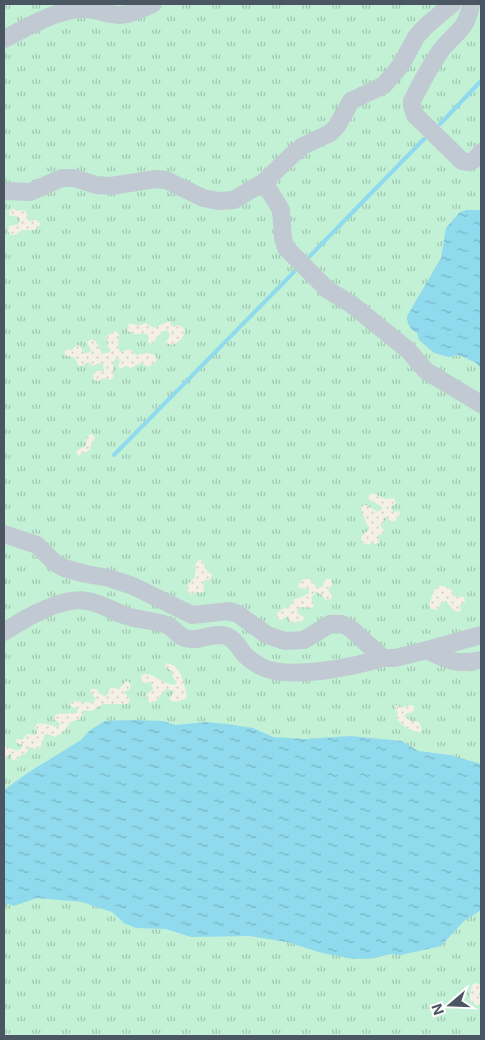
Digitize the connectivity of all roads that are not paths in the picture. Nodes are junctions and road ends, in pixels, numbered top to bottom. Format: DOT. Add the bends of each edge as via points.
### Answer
graph roads {
  1 [pos="153,4"];
  2 [pos="452,4"];
  3 [pos="471,4"];
  4 [pos="4,38"];
  5 [pos="481,152"];
  6 [pos="264,182"];
  7 [pos="4,191"];
  8 [pos="481,404"];
  9 [pos="4,534"];
  10 [pos="4,632"];
  11 [pos="481,635"];
  12 [pos="432,650"];
  13 [pos="382,658"];
  14 [pos="481,660"];
  1 -- 4 [label="lane" via="121,15 93,9 70,10"];
  2 -- 6 [label="lane" via="416,37 401,65 384,85 351,101 330,133 303,146"];
  3 -- 5 [label="lane" via="466,24 435,60 412,106 415,115 462,161 473,161"];
  6 -- 7 [label="lane" via="234,200 218,201 156,178 111,186 62,178 30,192"];
  6 -- 8 [label="lane" via="281,210 286,248 328,290 351,304 408,350 426,371"];
  9 -- 13 [label="lane" via="37,545 64,568 133,586 192,615 230,611 260,631 285,641 304,640 330,624 342,624"];
  10 -- 13 [label="lane" via="45,608 81,600 169,626 184,638 224,635 233,640 246,656 268,670 296,672 342,668"];
  11 -- 12 [label="lane"];
  12 -- 13 [label="lane"];
  12 -- 14 [label="lane" via="454,662"];
}
